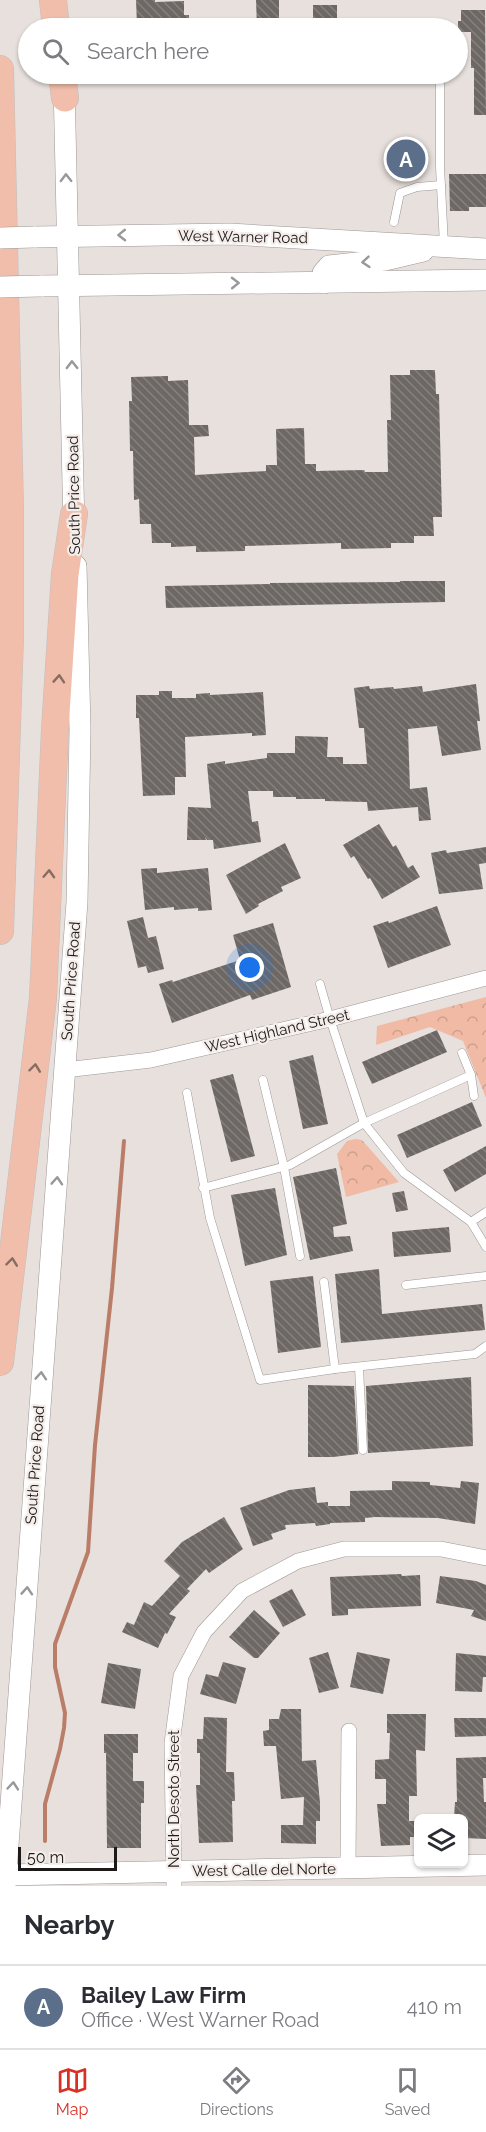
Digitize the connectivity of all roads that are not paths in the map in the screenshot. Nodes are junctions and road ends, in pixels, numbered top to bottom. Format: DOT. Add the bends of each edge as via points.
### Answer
graph roads {
  1 [pos="53,0"];
  2 [pos="63,0"];
  3 [pos="55,18"];
  4 [pos="64,18"];
  5 [pos="0,69"];
  6 [pos="63,84"];
  7 [pos="440,84"];
  8 [pos="441,185"];
  9 [pos="394,222"];
  10 [pos="68,236"];
  11 [pos="0,238"];
  12 [pos="444,246"];
  13 [pos="486,249"];
  14 [pos="486,280"];
  15 [pos="324,283"];
  16 [pos="70,286"];
  17 [pos="0,287"];
  18 [pos="74,514"];
  19 [pos="0,931"];
  20 [pos="486,978"];
  21 [pos="320,984"];
  22 [pos="330,1019"];
  23 [pos="462,1053"];
  24 [pos="65,1070"];
  25 [pos="471,1075"];
  26 [pos="263,1080"];
  27 [pos="187,1093"];
  28 [pos="474,1096"];
  29 [pos="364,1123"];
  30 [pos="284,1167"];
  31 [pos="203,1188"];
  32 [pos="486,1212"];
  33 [pos="471,1222"];
  34 [pos="486,1247"];
  35 [pos="300,1256"];
  36 [pos="486,1276"];
  37 [pos="324,1282"];
  38 [pos="406,1285"];
  39 [pos="486,1346"];
  40 [pos="0,1362"];
  41 [pos="359,1367"];
  42 [pos="334,1369"];
  43 [pos="363,1450"];
  44 [pos="486,1558"];
  45 [pos="349,1731"];
  46 [pos="486,1865"];
  47 [pos="348,1868"];
  48 [pos="174,1879"];
  49 [pos="5,1880"];
  1 -- 3 [label="highway"];
  2 -- 4 [label="main road"];
  5 -- 19 [label="highway" via="10,636"];
  10 -- 6 [label="main road, South Price Road, one-way"];
  7 -- 8 [label="lane"];
  8 -- 9 [label="lane" via="400,193"];
  8 -- 12 [label="lane"];
  10 -- 11 [label="main road, West Warner Road, bridge"];
  12 -- 10 [label="main road, West Warner Road, one-way" via="230,234"];
  10 -- 16 [label="main road, South Price Road"];
  12 -- 13 [label="main road, West Warner Road"];
  12 -- 15 [label="main road, one-way" via="385,260 329,266 323,273"];
  14 -- 15 [label="main road"];
  16 -- 15 [label="main road, one-way"];
  16 -- 17 [label="main road, bridge"];
  18 -- 16 [label="main road, South Price Road, one-way"];
  18 -- 24 [label="main road, South Price Road" via="79,636 78,867"];
  40 -- 18 [label="highway, one-way" via="44,998 65,574"];
  20 -- 22 [label="street, West Highland Street"];
  21 -- 22 [label="lane"];
  22 -- 24 [label="street, West Highland Street" via="151,1060"];
  22 -- 29 [label="lane"];
  23 -- 25 [label="lane"];
  49 -- 24 [label="main road, South Price Road, one-way"];
  25 -- 28 [label="lane"];
  25 -- 29 [label="lane"];
  26 -- 30 [label="lane"];
  27 -- 31 [label="lane"];
  29 -- 30 [label="lane"];
  29 -- 33 [label="lane" via="404,1173"];
  30 -- 31 [label="lane"];
  30 -- 35 [label="lane"];
  31 -- 42 [label="lane" via="260,1380"];
  32 -- 33 [label="lane"];
  33 -- 34 [label="lane"];
  36 -- 38 [label="lane"];
  37 -- 42 [label="lane"];
  39 -- 41 [label="lane" via="475,1354"];
  41 -- 42 [label="lane"];
  41 -- 43 [label="lane"];
  44 -- 48 [label="street, North Desoto Street" via="441,1549 344,1549 298,1561 242,1591 204,1632 181,1676 172,1743"];
  45 -- 47 [label="street"];
  46 -- 47 [label="main road, West Calle del Norte"];
  47 -- 48 [label="main road, West Calle del Norte"];
  48 -- 49 [label="main road, West Calle del Norte"];
}
